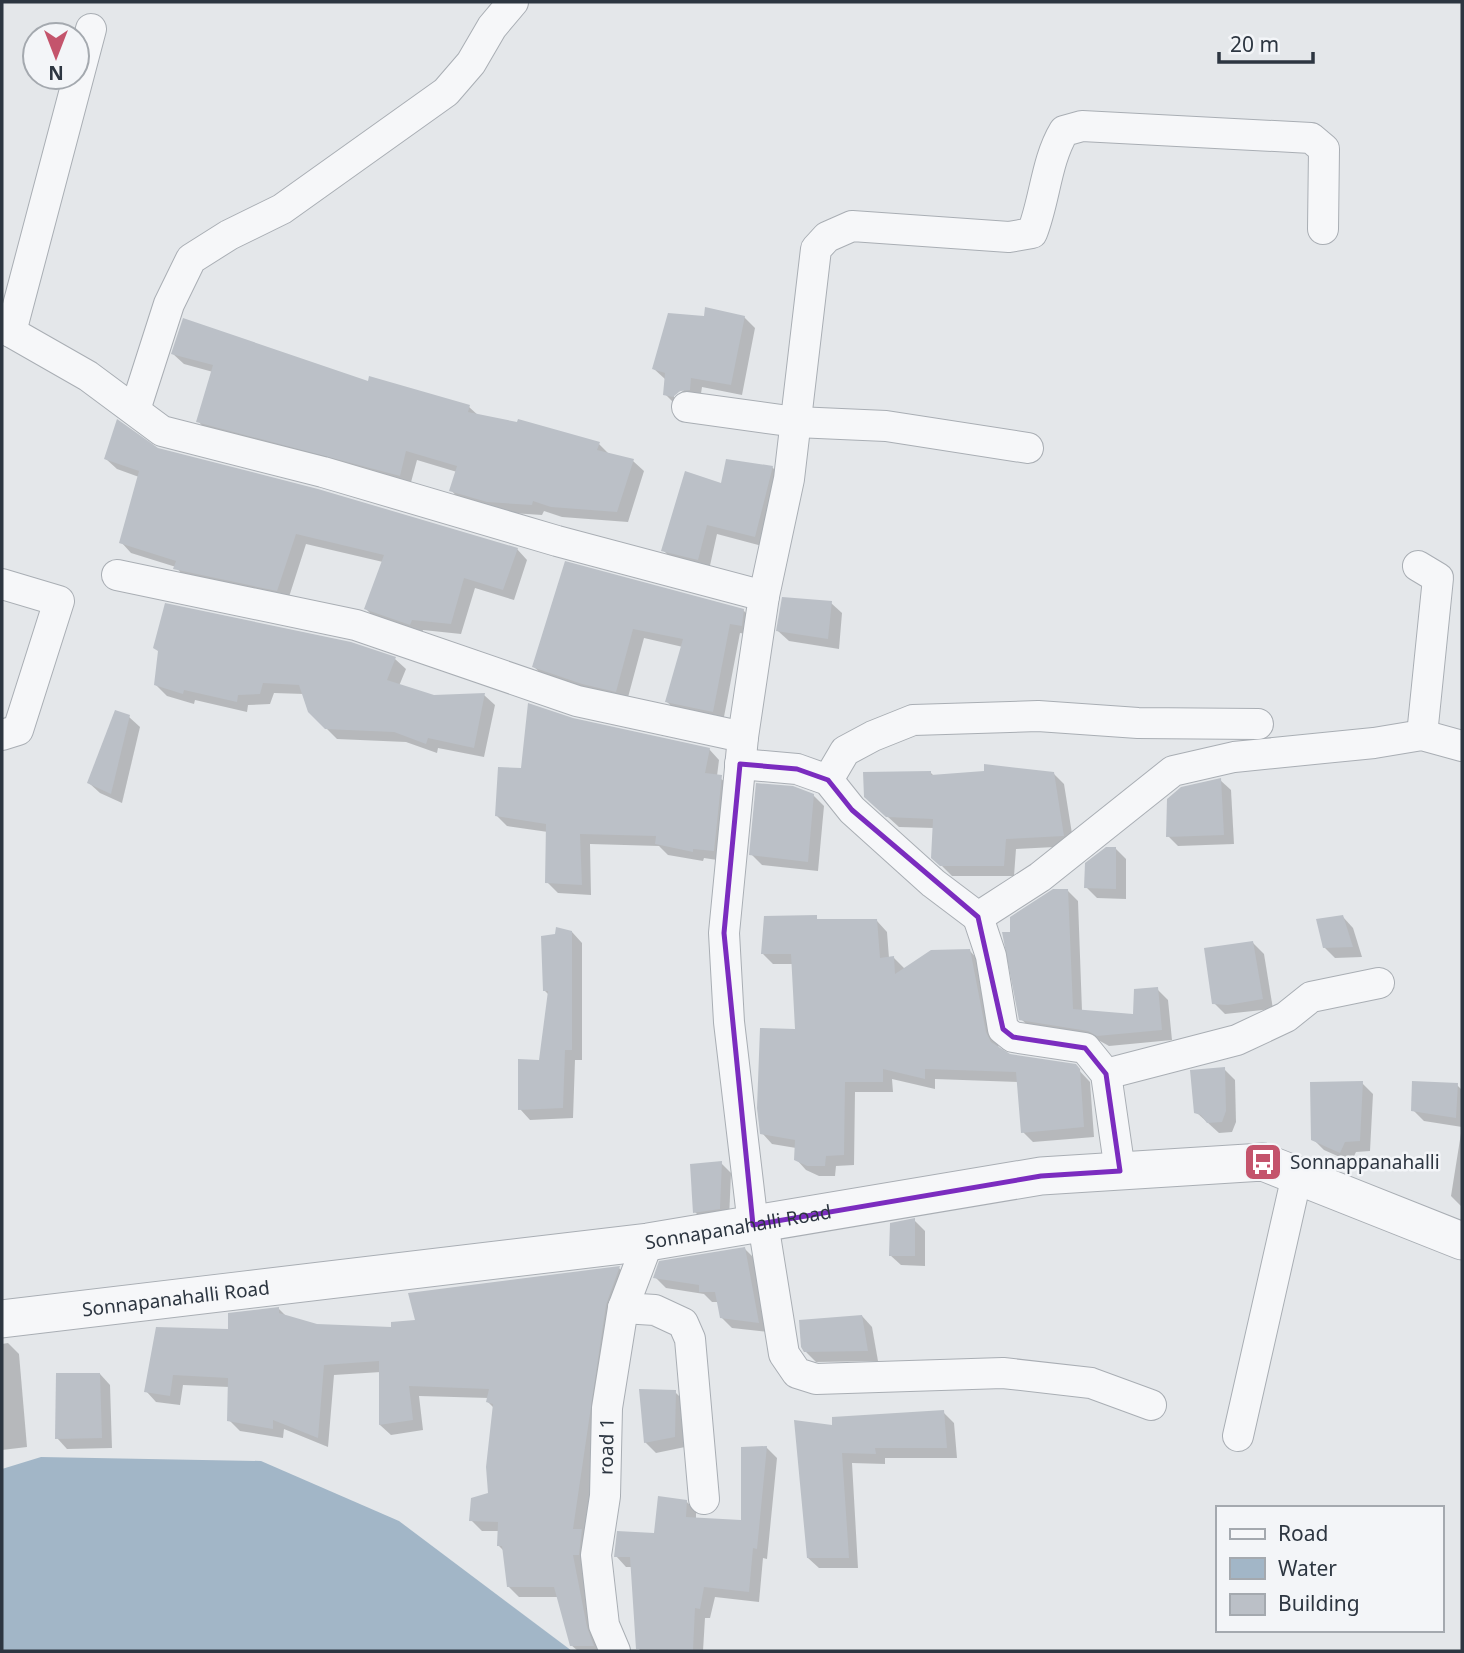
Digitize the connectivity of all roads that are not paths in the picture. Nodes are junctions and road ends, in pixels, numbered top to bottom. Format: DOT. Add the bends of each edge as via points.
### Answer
graph roads {
  1 [pos="513,2"];
  2 [pos="73,91"];
  3 [pos="1323,229"];
  4 [pos="6,330"];
  5 [pos="687,407"];
  6 [pos="135,410"];
  7 [pos="796,422"];
  8 [pos="1028,448"];
  9 [pos="1418,566"];
  10 [pos="117,575"];
  11 [pos="2,584"];
  12 [pos="764,596"];
  13 [pos="1258,724"];
  14 [pos="2,735"];
  15 [pos="1422,735"];
  16 [pos="1462,746"];
  17 [pos="741,751"];
  18 [pos="828,780"];
  19 [pos="978,917"];
  20 [pos="1378,982"];
  21 [pos="1106,1074"];
  22 [pos="1120,1171"];
  23 [pos="1297,1175"];
  24 [pos="758,1224"];
  25 [pos="1462,1241"];
  26 [pos="648,1242"];
  27 [pos="623,1308"];
  28 [pos="2,1319"];
  29 [pos="1151,1405"];
  30 [pos="1238,1436"];
  31 [pos="704,1499"];
  32 [pos="615,1651"];
  1 -- 6 [label="street" via="446,92 282,208 191,259 169,304"];
  2 -- 4 [label="street"];
  3 -- 7 [label="street" via="1324,149 1311,138 1082,126 1064,131 1054,148 1043,205 1032,233 1009,237 852,226 821,243 816,249"];
  4 -- 6 [label="street" via="88,376"];
  5 -- 7 [label="street"];
  6 -- 12 [label="street" via="162,431"];
  7 -- 8 [label="street" via="886,426"];
  7 -- 12 [label="street"];
  9 -- 15 [label="street" via="1438,578"];
  10 -- 17 [label="street" via="356,625"];
  11 -- 14 [label="street" via="59,601 18,730"];
  12 -- 17 [label="street"];
  13 -- 18 [label="street" via="1038,716 913,720 845,751"];
  15 -- 16 [label="street"];
  15 -- 19 [label="street" via="1234,757 1172,771 1040,877"];
  17 -- 18 [label="street"];
  17 -- 24 [label="street" via="724,933 729,1022"];
  18 -- 19 [label="street" via="852,810"];
  19 -- 21 [label="street" via="1003,1029 1013,1037 1085,1048"];
  20 -- 21 [label="street" via="1311,997 1286,1017 1237,1040"];
  21 -- 22 [label="street"];
  22 -- 23 [label="street, Sonnapanahalli Road" via="1263,1162"];
  22 -- 24 [label="street, Sonnapanahalli Road" via="1041,1176"];
  23 -- 25 [label="street, Sonnapanahalli Road"];
  23 -- 30 [label="street"];
  24 -- 26 [label="street, Sonnapanahalli Road"];
  24 -- 29 [label="street" via="784,1354 797,1373 816,1380 1003,1373 1091,1383"];
  26 -- 27 [label="street, road 1"];
  26 -- 28 [label="street, Sonnapanahalli Road"];
  27 -- 31 [label="street" via="655,1310 683,1323 690,1339"];
  27 -- 32 [label="street, road 1" via="607,1408 605,1496 596,1555 604,1625"];
}
